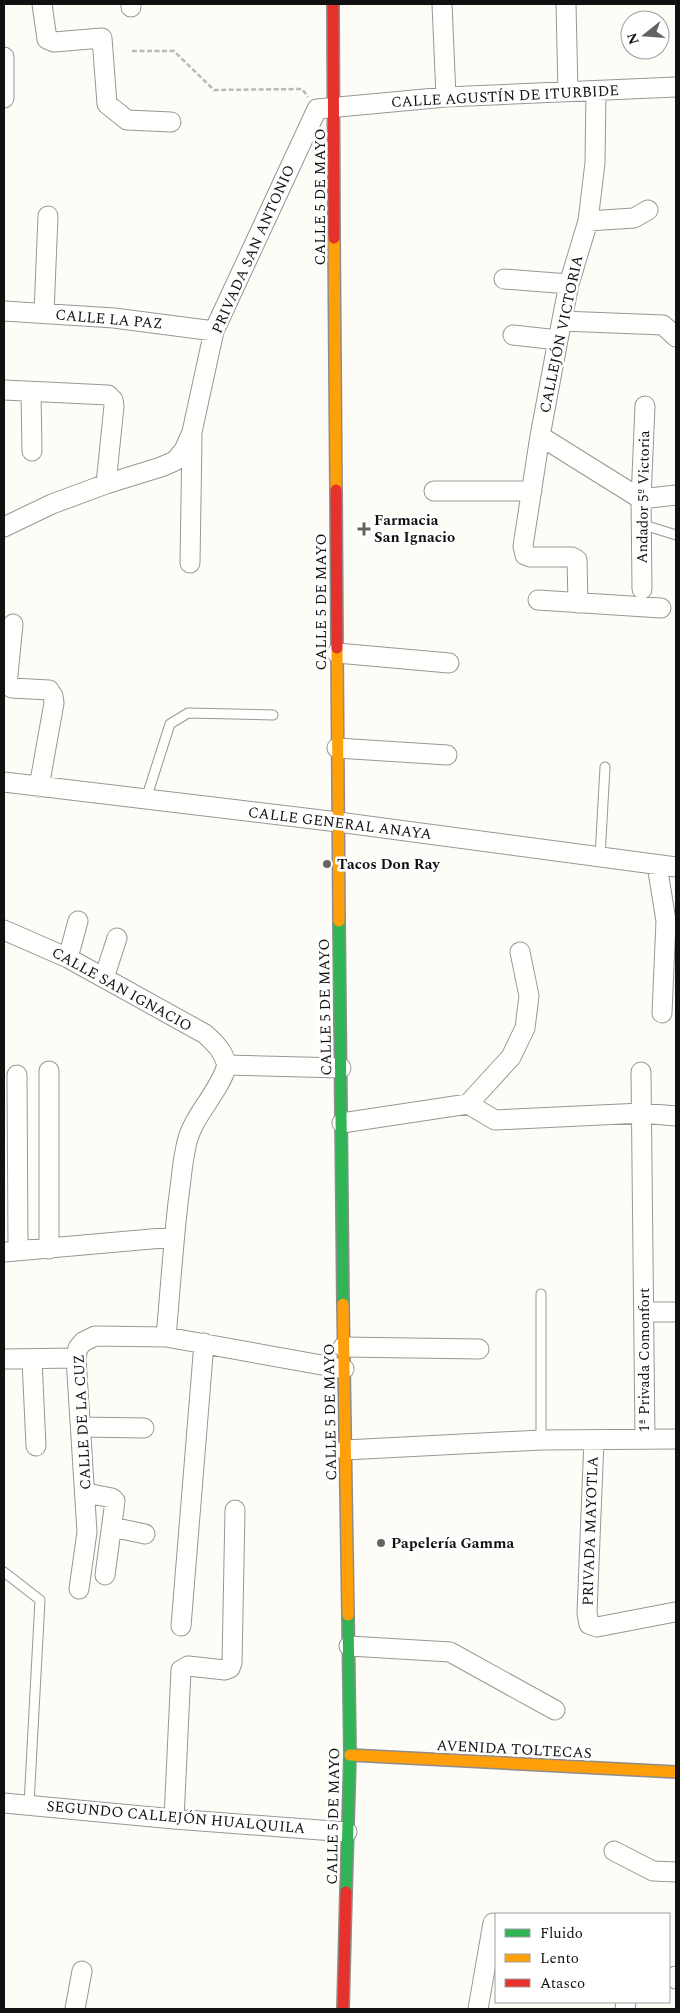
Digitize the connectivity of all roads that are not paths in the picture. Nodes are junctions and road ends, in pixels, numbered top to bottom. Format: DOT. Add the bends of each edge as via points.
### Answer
graph roads {
  1 [pos="42,4"];
  2 [pos="333,4"];
  3 [pos="442,4"];
  4 [pos="566,4"];
  5 [pos="4,57"];
  6 [pos="676,87"];
  7 [pos="596,91"];
  8 [pos="568,92"];
  9 [pos="446,97"];
  10 [pos="4,98"];
  11 [pos="326,108"];
  12 [pos="171,122"];
  13 [pos="648,210"];
  14 [pos="48,216"];
  15 [pos="588,221"];
  16 [pos="504,279"];
  17 [pos="569,284"];
  18 [pos="4,311"];
  19 [pos="44,313"];
  20 [pos="562,321"];
  21 [pos="214,331"];
  22 [pos="513,335"];
  23 [pos="676,337"];
  24 [pos="558,340"];
  25 [pos="4,390"];
  26 [pos="31,392"];
  27 [pos="645,406"];
  28 [pos="192,432"];
  29 [pos="540,436"];
  30 [pos="32,451"];
  31 [pos="106,484"];
  32 [pos="434,491"];
  33 [pos="532,491"];
  34 [pos="676,495"];
  35 [pos="641,499"];
  36 [pos="641,524"];
  37 [pos="4,528"];
  38 [pos="676,536"];
  39 [pos="190,563"];
  40 [pos="642,588"];
  41 [pos="538,600"];
  42 [pos="578,603"];
  43 [pos="661,608"];
  44 [pos="13,624"];
  45 [pos="337,653"];
  46 [pos="449,663"];
  47 [pos="273,715"];
  48 [pos="337,748"];
  49 [pos="447,755"];
  50 [pos="605,766"];
  51 [pos="4,782"];
  52 [pos="39,787"];
  53 [pos="146,800"];
  54 [pos="338,822"];
  55 [pos="600,857"];
  56 [pos="657,865"];
  57 [pos="676,867"];
  58 [pos="78,921"];
  59 [pos="4,930"];
  60 [pos="117,938"];
  61 [pos="520,952"];
  62 [pos="68,958"];
  63 [pos="104,978"];
  64 [pos="662,1013"];
  65 [pos="227,1065"];
  66 [pos="341,1068"];
  67 [pos="49,1071"];
  68 [pos="641,1072"];
  69 [pos="16,1075"];
  70 [pos="468,1104"];
  71 [pos="642,1113"];
  72 [pos="676,1116"];
  73 [pos="342,1123"];
  74 [pos="174,1237"];
  75 [pos="49,1249"];
  76 [pos="11,1252"];
  77 [pos="541,1294"];
  78 [pos="644,1312"];
  79 [pos="676,1312"];
  80 [pos="166,1337"];
  81 [pos="204,1343"];
  82 [pos="344,1347"];
  83 [pos="479,1349"];
  84 [pos="76,1358"];
  85 [pos="4,1359"];
  86 [pos="32,1360"];
  87 [pos="344,1369"];
  88 [pos="81,1427"];
  89 [pos="144,1428"];
  90 [pos="645,1439"];
  91 [pos="676,1439"];
  92 [pos="541,1440"];
  93 [pos="594,1440"];
  94 [pos="36,1446"];
  95 [pos="345,1450"];
  96 [pos="86,1493"];
  97 [pos="235,1510"];
  98 [pos="112,1527"];
  99 [pos="145,1534"];
  100 [pos="4,1572"];
  101 [pos="106,1575"];
  102 [pos="79,1589"];
  103 [pos="674,1612"];
  104 [pos="180,1626"];
  105 [pos="349,1646"];
  106 [pos="555,1710"];
  107 [pos="350,1755"];
  108 [pos="676,1768"];
  109 [pos="676,1772"];
  110 [pos="4,1803"];
  111 [pos="29,1804"];
  112 [pos="174,1819"];
  113 [pos="347,1832"];
  114 [pos="614,1851"];
  115 [pos="676,1872"];
  116 [pos="493,1923"];
  117 [pos="82,1971"];
  118 [pos="75,2009"];
  119 [pos="343,2009"];
  120 [pos="478,2009"];
  1 -- 12 [label="street" via="47,39 54,42 102,38 107,104 127,120"];
  2 -- 11 [label="street, CALLE 5 DE MAYO"];
  3 -- 9 [label="street"];
  4 -- 8 [label="street"];
  5 -- 10 [label="street"];
  6 -- 7 [label="street, CALLE AGUSTÍN DE ITURBIDE"];
  7 -- 8 [label="street, CALLE AGUSTÍN DE ITURBIDE"];
  7 -- 15 [label="street, CALLEJÓN VICTORIA"];
  8 -- 9 [label="street, CALLE AGUSTÍN DE ITURBIDE"];
  9 -- 11 [label="street, CALLE AGUSTÍN DE ITURBIDE"];
  11 -- 21 [label="street, PRIVADA SAN ANTONIO"];
  11 -- 45 [label="street, CALLE 5 DE MAYO"];
  13 -- 15 [label="street" via="634,218"];
  14 -- 19 [label="street"];
  15 -- 17 [label="street, CALLEJÓN VICTORIA"];
  16 -- 17 [label="street"];
  17 -- 20 [label="street, CALLEJÓN VICTORIA"];
  18 -- 19 [label="street, CALLE LA PAZ"];
  19 -- 21 [label="street, CALLE LA PAZ"];
  20 -- 23 [label="street" via="663,326"];
  20 -- 24 [label="street, CALLEJÓN VICTORIA"];
  21 -- 28 [label="street, PRIVADA SAN ANTONIO"];
  22 -- 24 [label="street"];
  24 -- 29 [label="street, CALLEJÓN VICTORIA"];
  25 -- 26 [label="street"];
  26 -- 30 [label="street"];
  26 -- 31 [label="street" via="108,395 113,400"];
  27 -- 35 [label="street, Andador 5º Victoria"];
  28 -- 31 [label="street, PRIVADA SAN ANTONIO" via="184,450 174,461"];
  28 -- 39 [label="street"];
  29 -- 33 [label="street, CALLEJÓN VICTORIA"];
  29 -- 35 [label="street"];
  31 -- 37 [label="street, PRIVADA SAN ANTONIO" via="52,504"];
  32 -- 33 [label="street"];
  33 -- 42 [label="street, CALLEJÓN VICTORIA" via="523,546 525,554 577,560"];
  34 -- 35 [label="street"];
  35 -- 36 [label="street, Andador 5º Victoria"];
  36 -- 38 [label="lane"];
  36 -- 40 [label="street, Andador 5º Victoria"];
  41 -- 42 [label="street"];
  42 -- 43 [label="street"];
  44 -- 52 [label="street" via="7,685 49,690 53,696"];
  45 -- 46 [label="street"];
  45 -- 48 [label="street, CALLE 5 DE MAYO"];
  47 -- 53 [label="lane" via="188,713 170,724"];
  48 -- 49 [label="street"];
  48 -- 54 [label="street, CALLE 5 DE MAYO"];
  50 -- 55 [label="lane"];
  51 -- 52 [label="street, CALLE GENERAL ANAYA"];
  52 -- 53 [label="street, CALLE GENERAL ANAYA"];
  53 -- 54 [label="street, CALLE GENERAL ANAYA"];
  54 -- 55 [label="street, CALLE GENERAL ANAYA"];
  54 -- 66 [label="street, CALLE 5 DE MAYO"];
  55 -- 56 [label="street, CALLE GENERAL ANAYA"];
  56 -- 57 [label="street, CALLE GENERAL ANAYA"];
  56 -- 64 [label="street" via="666,922"];
  58 -- 62 [label="street"];
  59 -- 62 [label="street, CALLE SAN IGNACIO"];
  60 -- 63 [label="street"];
  61 -- 70 [label="street" via="530,996 525,1028 511,1057"];
  62 -- 63 [label="street, CALLE SAN IGNACIO"];
  63 -- 65 [label="street, CALLE SAN IGNACIO" via="205,1034 217,1044"];
  65 -- 66 [label="street"];
  65 -- 74 [label="street" via="224,1076 187,1140"];
  66 -- 73 [label="street, CALLE 5 DE MAYO"];
  67 -- 75 [label="street"];
  68 -- 71 [label="street, 1ª Privada Comonfort"];
  69 -- 76 [label="street"];
  70 -- 71 [label="street" via="495,1120"];
  70 -- 73 [label="street"];
  71 -- 72 [label="street"];
  71 -- 78 [label="street, 1ª Privada Comonfort"];
  73 -- 82 [label="street, CALLE 5 DE MAYO"];
  74 -- 75 [label="street"];
  74 -- 80 [label="street"];
  75 -- 76 [label="street"];
  77 -- 92 [label="lane"];
  78 -- 79 [label="street"];
  78 -- 90 [label="street, 1ª Privada Comonfort"];
  80 -- 81 [label="street, CALLE DE LA CUZ"];
  80 -- 84 [label="street, CALLE DE LA CUZ" via="95,1336 83,1342"];
  81 -- 87 [label="street, CALLE DE LA CUZ"];
  81 -- 104 [label="street"];
  82 -- 83 [label="street"];
  82 -- 87 [label="street, CALLE 5 DE MAYO"];
  84 -- 86 [label="street"];
  84 -- 88 [label="street, CALLE DE LA CUZ"];
  85 -- 86 [label="street"];
  86 -- 94 [label="street"];
  87 -- 95 [label="street, CALLE 5 DE MAYO"];
  88 -- 89 [label="street"];
  88 -- 96 [label="street, CALLE DE LA CUZ"];
  90 -- 91 [label="street"];
  90 -- 93 [label="street, 1ª Privada Comonfort"];
  92 -- 93 [label="street, 1ª Privada Comonfort"];
  92 -- 95 [label="street, 1ª Privada Comonfort"];
  93 -- 103 [label="street, PRIVADA MAYOTLA" via="589,1624 597,1627"];
  95 -- 105 [label="street, CALLE 5 DE MAYO"];
  96 -- 98 [label="street" via="115,1501"];
  96 -- 102 [label="street, CALLE DE LA CUZ" via="87,1532"];
  97 -- 112 [label="street" via="232,1663 225,1670 188,1666 182,1670"];
  98 -- 99 [label="street"];
  98 -- 101 [label="street"];
  100 -- 111 [label="lane" via="40,1600"];
  105 -- 106 [label="street" via="450,1652"];
  105 -- 107 [label="street, CALLE 5 DE MAYO"];
  107 -- 109 [label="street, AVENIDA TOLTECAS"];
  107 -- 113 [label="street, CALLE 5 DE MAYO"];
  108 -- 109 [label="street"];
  110 -- 111 [label="street, SEGUNDO CALLEJÓN HUALQUILA"];
  111 -- 112 [label="street, SEGUNDO CALLEJÓN HUALQUILA"];
  112 -- 113 [label="street, SEGUNDO CALLEJÓN HUALQUILA"];
  113 -- 119 [label="street, CALLE 5 DE MAYO"];
  114 -- 115 [label="street" via="653,1871"];
  116 -- 120 [label="street"];
  117 -- 118 [label="street"];
}
